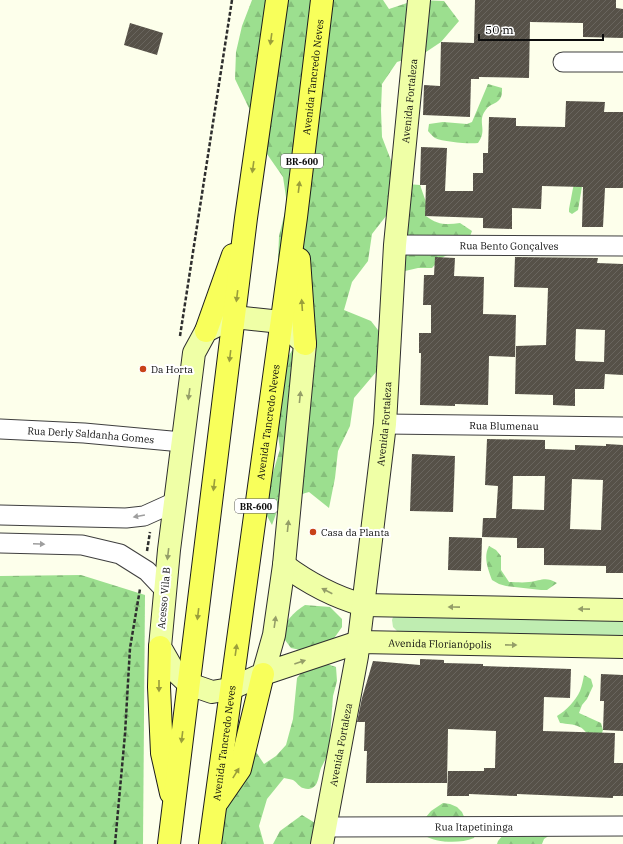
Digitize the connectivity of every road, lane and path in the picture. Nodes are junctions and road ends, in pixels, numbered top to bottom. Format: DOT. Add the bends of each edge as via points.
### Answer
graph roads {
  1 [pos="277,0"];
  2 [pos="322,0"];
  3 [pos="418,0"];
  4 [pos="563,62"];
  5 [pos="623,62"];
  6 [pos="296,217"];
  7 [pos="246,218"];
  8 [pos="395,245"];
  9 [pos="623,246"];
  10 [pos="234,318"];
  11 [pos="281,322"];
  12 [pos="206,331"];
  13 [pos="305,344"];
  14 [pos="385,424"];
  15 [pos="623,427"];
  16 [pos="0,429"];
  17 [pos="182,442"];
  18 [pos="175,502"];
  19 [pos="0,515"];
  20 [pos="0,543"];
  21 [pos="284,565"];
  22 [pos="164,590"];
  23 [pos="363,605"];
  24 [pos="623,610"];
  25 [pos="358,642"];
  26 [pos="623,646"];
  27 [pos="160,647"];
  28 [pos="263,674"];
  29 [pos="189,684"];
  30 [pos="230,689"];
  31 [pos="174,806"];
  32 [pos="215,806"];
  33 [pos="623,826"];
  34 [pos="323,836"];
  35 [pos="169,844"];
  36 [pos="210,844"];
  1 -- 7 [label="main road, one-way"];
  6 -- 2 [label="main road, Avenida Tancredo Neves / BR-600, one-way"];
  3 -- 8 [label="street, Avenida Fortaleza"];
  4 -- 5 [label="street"];
  6 -- 11 [label="main road, Avenida Tancredo Neves / BR-600"];
  13 -- 6 [label="main road, one-way"];
  7 -- 10 [label="main road, one-way"];
  7 -- 12 [label="main road"];
  8 -- 9 [label="street, Rua Bento Gonçalves"];
  8 -- 14 [label="street, Avenida Fortaleza"];
  10 -- 11 [label="street"];
  10 -- 12 [label="street"];
  10 -- 29 [label="main road, one-way"];
  11 -- 13 [label="street"];
  30 -- 11 [label="main road, Avenida Tancredo Neves / BR-600, one-way"];
  12 -- 17 [label="street, Acesso Vila B, one-way" via="194,353"];
  21 -- 13 [label="street, one-way"];
  14 -- 15 [label="street, Rua Blumenau"];
  14 -- 23 [label="street, Avenida Fortaleza"];
  16 -- 17 [label="street, Rua Derly Saldanha Gomes"];
  17 -- 18 [label="street, Acesso Vila B"];
  18 -- 19 [label="street, one-way" via="144,516 126,518"];
  18 -- 22 [label="street, Acesso Vila B, one-way"];
  20 -- 22 [label="street, one-way" via="82,545 120,554 147,572"];
  23 -- 21 [label="street, one-way" via="345,600 301,578"];
  28 -- 21 [label="street, one-way" via="274,635"];
  22 -- 27 [label="street, Acesso Vila B"];
  24 -- 23 [label="street, one-way"];
  23 -- 25 [label="street, Avenida Fortaleza"];
  25 -- 26 [label="street, Avenida Florianópolis, one-way"];
  28 -- 25 [label="street, Avenida Florianópolis, one-way"];
  25 -- 34 [label="street, Avenida Fortaleza"];
  27 -- 29 [label="street" via="172,668"];
  27 -- 31 [label="main road, one-way" via="162,753"];
  28 -- 30 [label="street, Avenida Florianópolis"];
  32 -- 28 [label="main road, one-way" via="240,769"];
  29 -- 30 [label="street, Avenida Florianópolis" via="212,692"];
  29 -- 31 [label="main road, one-way"];
  30 -- 32 [label="main road, Avenida Tancredo Neves / BR-600"];
  31 -- 35 [label="main road"];
  32 -- 36 [label="main road, Avenida Tancredo Neves / BR-600"];
  33 -- 34 [label="street, Rua Itapetininga"];
}
